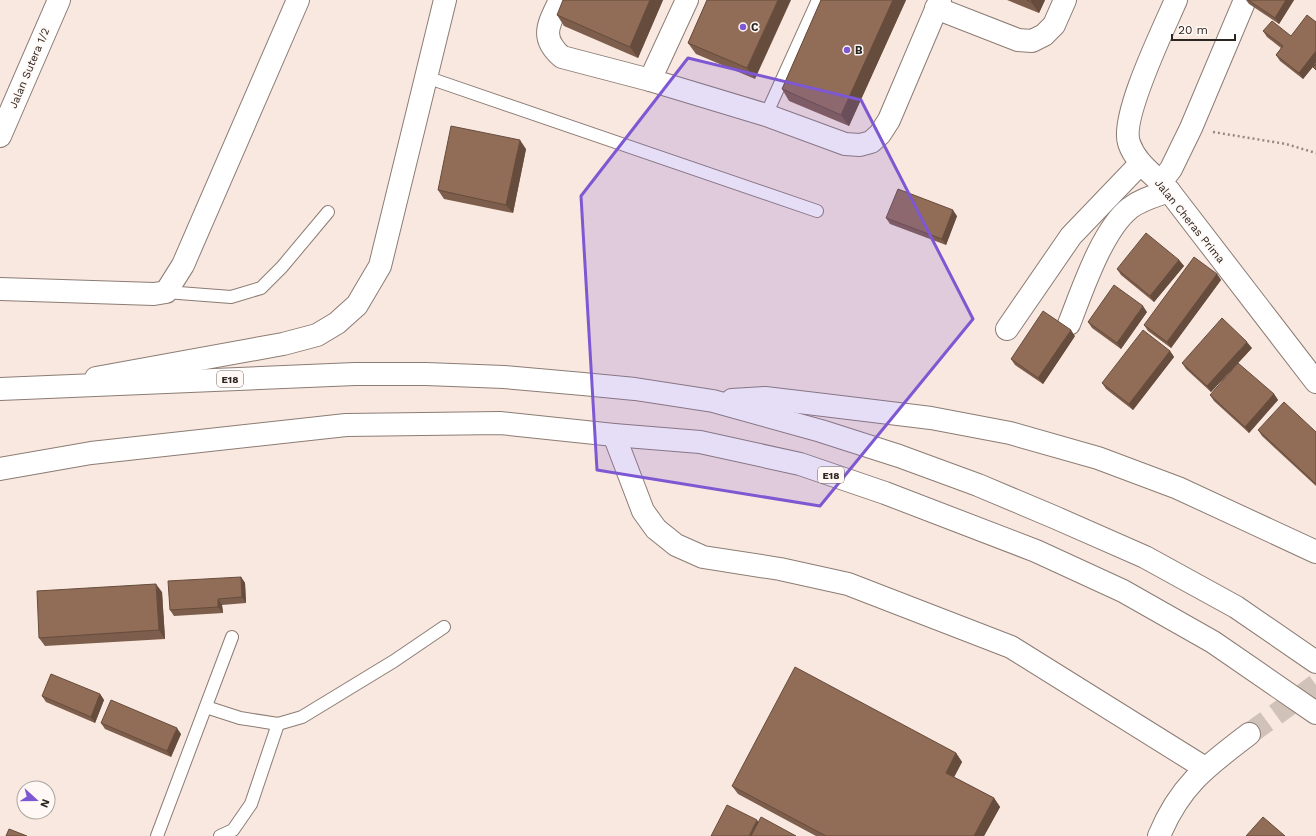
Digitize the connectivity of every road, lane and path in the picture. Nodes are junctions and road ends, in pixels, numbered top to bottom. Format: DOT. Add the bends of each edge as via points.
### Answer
graph roads {
  1 [pos="59,0"];
  2 [pos="298,0"];
  3 [pos="445,0"];
  4 [pos="560,0"];
  5 [pos="687,0"];
  6 [pos="818,0"];
  7 [pos="1065,0"];
  8 [pos="1176,0"];
  9 [pos="1245,0"];
  10 [pos="938,4"];
  11 [pos="426,77"];
  12 [pos="650,80"];
  13 [pos="766,115"];
  14 [pos="1191,128"];
  15 [pos="0,136"];
  16 [pos="1316,153"];
  17 [pos="1140,164"];
  18 [pos="1165,187"];
  19 [pos="817,211"];
  20 [pos="328,212"];
  21 [pos="0,289"];
  22 [pos="166,292"];
  23 [pos="1069,324"];
  24 [pos="1007,329"];
  25 [pos="1316,382"];
  26 [pos="35,388"];
  27 [pos="0,389"];
  28 [pos="713,401"];
  29 [pos="614,436"];
  30 [pos="0,468"];
  31 [pos="1315,551"];
  32 [pos="444,627"];
  33 [pos="232,637"];
  34 [pos="1316,662"];
  35 [pos="206,706"];
  36 [pos="1316,713"];
  37 [pos="278,724"];
  38 [pos="1249,734"];
  39 [pos="1205,768"];
  40 [pos="157,836"];
  41 [pos="220,836"];
  42 [pos="1159,836"];
  1 -- 15 [label="main road, Jalan Sutera 1/2"];
  2 -- 22 [label="main road" via="186,258"];
  3 -- 11 [label="main road"];
  4 -- 12 [label="main road" via="547,32 550,48 562,57"];
  5 -- 12 [label="main road"];
  6 -- 13 [label="lane"];
  7 -- 10 [label="main road" via="1054,25 1044,35 1032,41 1018,40"];
  8 -- 17 [label="main road, Jalan Cheras Prima" via="1130,111 1128,142"];
  9 -- 14 [label="main road"];
  10 -- 13 [label="main road" via="889,120 871,142 860,145 845,144"];
  11 -- 19 [label="lane"];
  11 -- 26 [label="main road" via="380,266 357,305 337,323 317,335 283,344"];
  12 -- 13 [label="main road"];
  14 -- 16 [label="path" via="1286,144"];
  14 -- 18 [label="main road"];
  17 -- 18 [label="main road, Jalan Cheras Prima"];
  17 -- 24 [label="main road" via="1071,236"];
  18 -- 23 [label="main road" via="1130,209 1115,224 1092,266"];
  18 -- 25 [label="main road, Jalan Cheras Prima"];
  20 -- 22 [label="lane" via="261,288 231,297"];
  21 -- 22 [label="main road" via="154,294"];
  26 -- 27 [label="main road, E18"];
  26 -- 28 [label="main road, E18" via="355,374 426,374 504,377 605,386"];
  28 -- 31 [label="main road" via="765,398 931,418 1010,433 1098,458 1178,488"];
  28 -- 34 [label="main road, E18" via="899,456 978,485 1145,556 1236,607"];
  29 -- 30 [label="main road, E18" via="500,423 346,425 91,453"];
  29 -- 36 [label="main road, E18" via="700,442 800,464 885,493 1036,551 1123,591 1213,642"];
  29 -- 39 [label="main road" via="643,511 656,529 676,545 703,557 780,569 848,584 1011,647"];
  32 -- 37 [label="lane" via="394,662 302,717"];
  33 -- 35 [label="lane"];
  35 -- 37 [label="lane" via="240,718"];
  35 -- 40 [label="lane"];
  37 -- 41 [label="lane" via="251,804 233,830"];
  38 -- 39 [label="main road"];
  39 -- 42 [label="main road" via="1180,795"];
}
